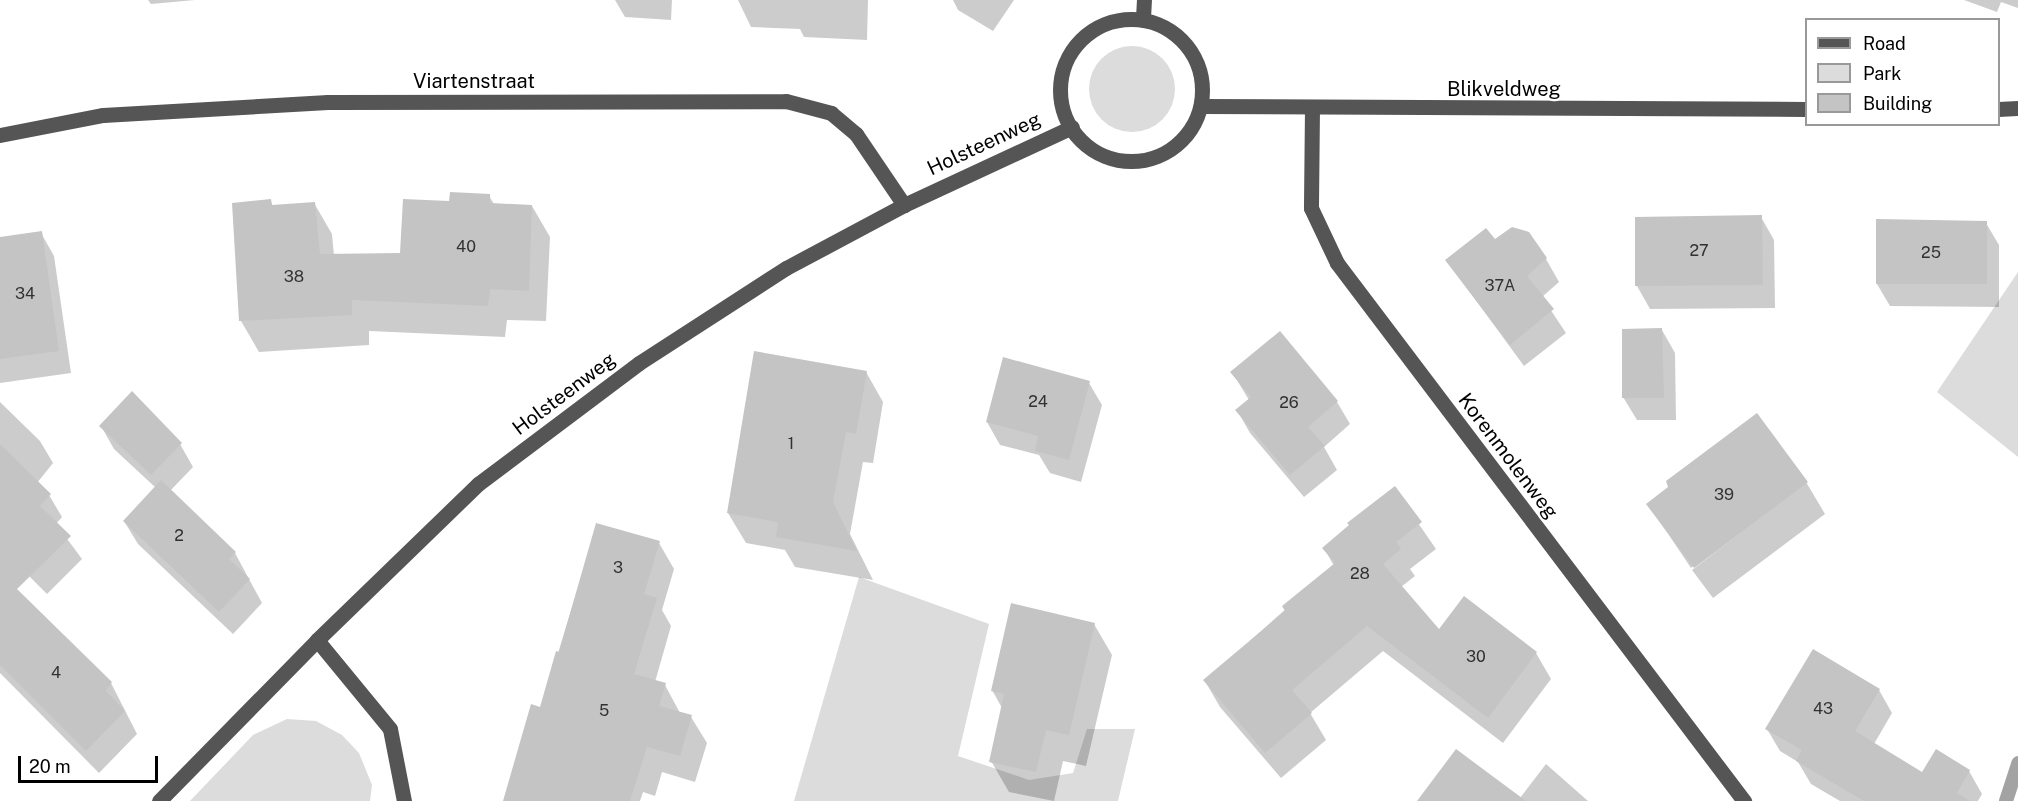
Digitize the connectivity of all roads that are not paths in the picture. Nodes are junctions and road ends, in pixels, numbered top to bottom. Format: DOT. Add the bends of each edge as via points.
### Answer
graph roads {
  1 [pos="1144,0"];
  2 [pos="1143,18"];
  3 [pos="1203,106"];
  4 [pos="1312,108"];
  5 [pos="2000,108"];
  6 [pos="2018,108"];
  7 [pos="1805,109"];
  8 [pos="1072,127"];
  9 [pos="0,135"];
  10 [pos="904,205"];
  11 [pos="317,640"];
  12 [pos="159,801"];
  13 [pos="404,801"];
  14 [pos="1744,801"];
  1 -- 2 [label="street"];
  2 -- 3 [label="street" via="1185,40 1197,59"];
  2 -- 8 [label="street" via="1098,25 1067,56 1059,77 1060,101"];
  3 -- 4 [label="street, Blikveldweg"];
  3 -- 8 [label="street" via="1182,139 1141,162 1099,156"];
  4 -- 7 [label="street, Blikveldweg"];
  4 -- 14 [label="street, Korenmolenweg" via="1311,208 1337,263"];
  5 -- 6 [label="street"];
  8 -- 10 [label="street, Holsteenweg"];
  9 -- 10 [label="street, Viartenstraat" via="104,116 328,102 786,101 831,113 856,134"];
  10 -- 11 [label="street, Holsteenweg" via="786,268 639,363 478,484"];
  11 -- 12 [label="street, Holsteenweg"];
  11 -- 13 [label="street" via="390,729"];
}
